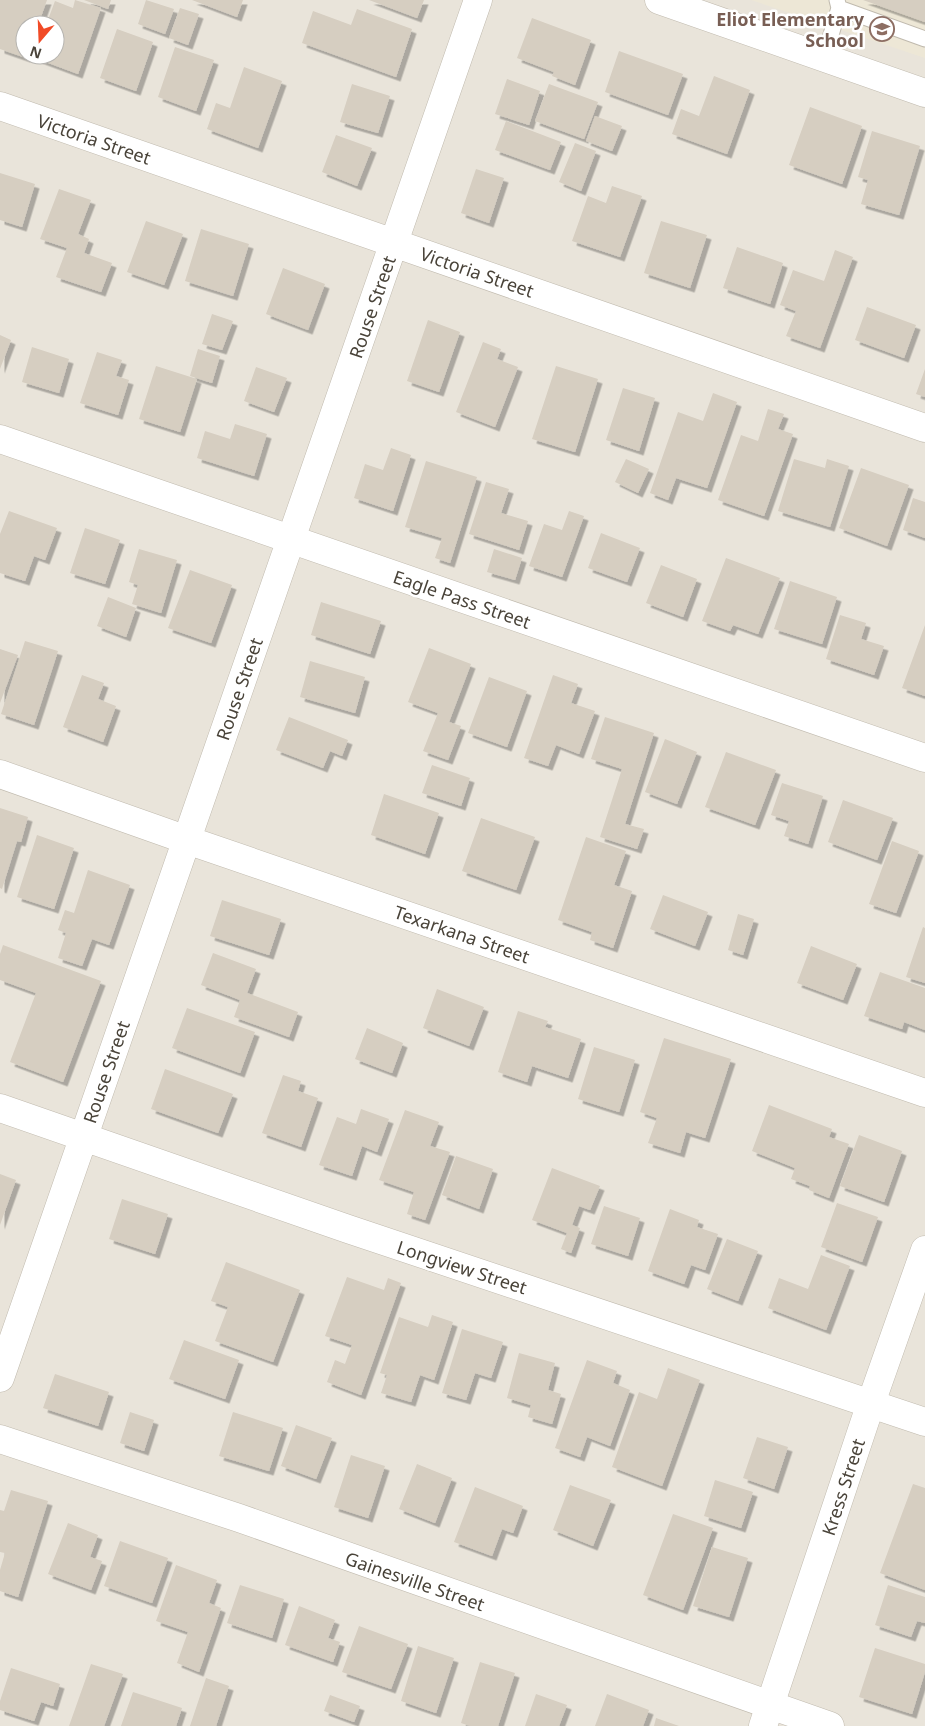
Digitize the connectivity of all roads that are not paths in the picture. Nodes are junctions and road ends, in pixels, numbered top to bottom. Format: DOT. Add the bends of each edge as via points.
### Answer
graph roads {
  1 [pos="478,0"];
  2 [pos="659,0"];
  3 [pos="838,4"];
  4 [pos="925,39"];
  5 [pos="824,58"];
  6 [pos="925,93"];
  7 [pos="0,106"];
  8 [pos="394,243"];
  9 [pos="925,428"];
  10 [pos="0,439"];
  11 [pos="291,540"];
  12 [pos="925,758"];
  13 [pos="0,774"];
  14 [pos="187,840"];
  15 [pos="925,1093"];
  16 [pos="0,1108"];
  17 [pos="84,1137"];
  18 [pos="925,1250"];
  19 [pos="0,1378"];
  20 [pos="871,1403"];
  21 [pos="925,1422"];
  22 [pos="0,1439"];
  23 [pos="767,1716"];
  24 [pos="830,1726"];
  1 -- 8 [label="street, Rouse Street"];
  2 -- 5 [label="street"];
  3 -- 4 [label="lane"];
  3 -- 5 [label="lane"];
  5 -- 6 [label="street"];
  7 -- 8 [label="street, Victoria Street"];
  8 -- 9 [label="street, Victoria Street"];
  8 -- 11 [label="street, Rouse Street"];
  10 -- 11 [label="street, Eagle Pass Street"];
  11 -- 12 [label="street, Eagle Pass Street"];
  11 -- 14 [label="street, Rouse Street"];
  13 -- 14 [label="street, Texarkana Street"];
  14 -- 15 [label="street, Texarkana Street"];
  14 -- 17 [label="street, Rouse Street"];
  16 -- 17 [label="street, Longview Street"];
  17 -- 19 [label="street, Rouse Street"];
  17 -- 20 [label="street, Longview Street"];
  18 -- 20 [label="street, Kress Street"];
  20 -- 21 [label="street, Longview Street"];
  20 -- 23 [label="street, Kress Street"];
  22 -- 23 [label="street, Gainesville Street" via="239,1518"];
  23 -- 24 [label="street, Gainesville Street"];
}
